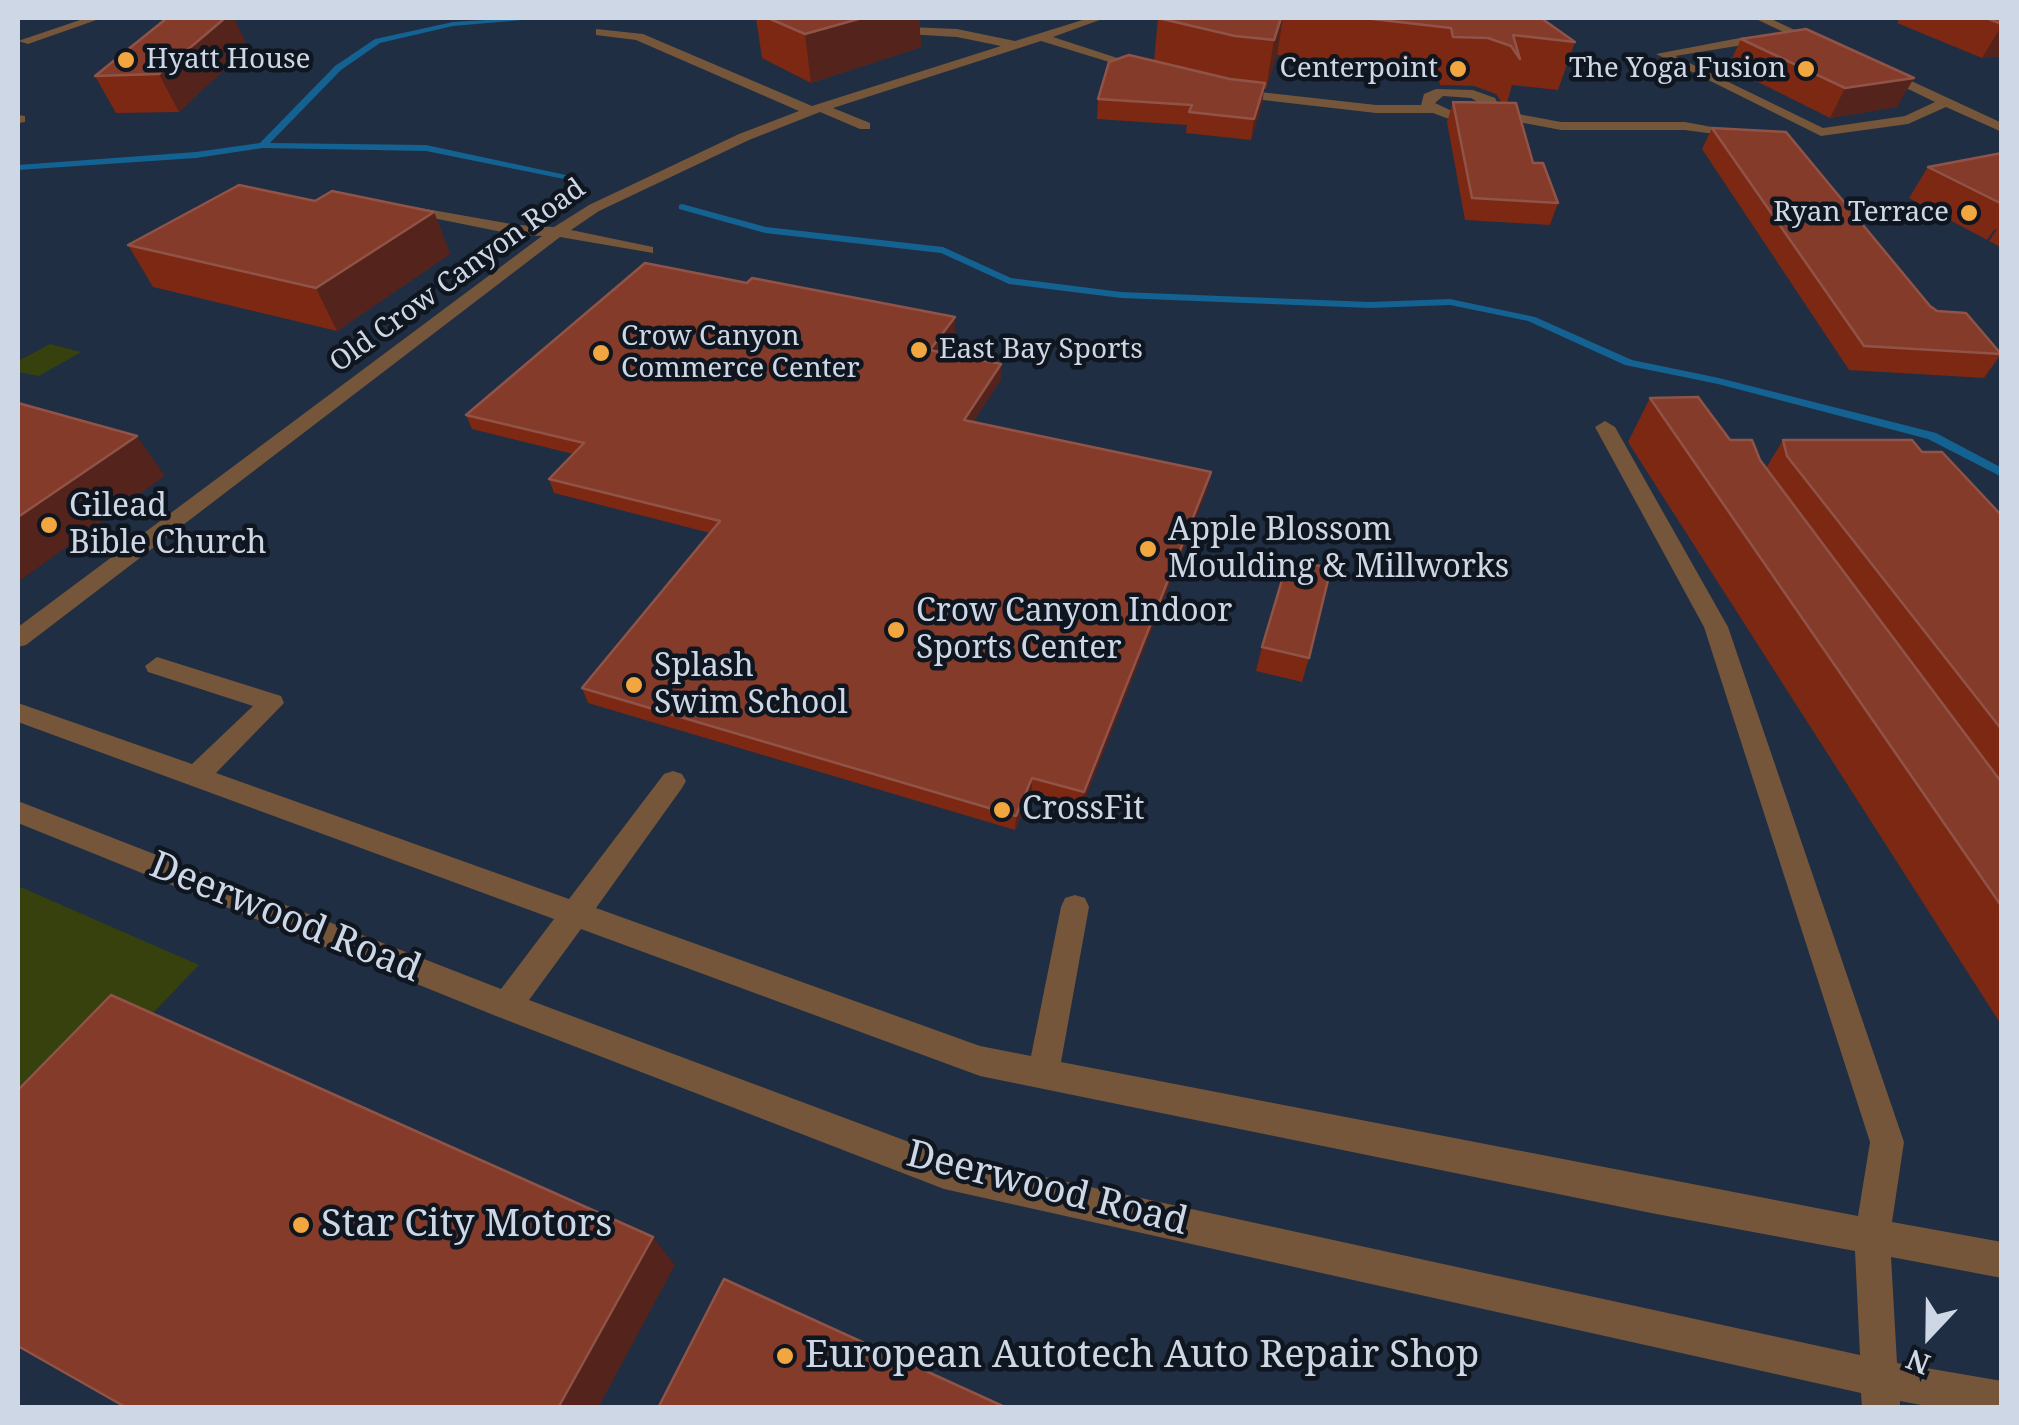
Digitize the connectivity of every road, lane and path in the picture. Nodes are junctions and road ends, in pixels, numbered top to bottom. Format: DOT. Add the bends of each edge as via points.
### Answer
graph roads {
  1 [pos="96,18"];
  2 [pos="1099,18"];
  3 [pos="1680,18"];
  4 [pos="1690,18"];
  5 [pos="1760,18"];
  6 [pos="872,31"];
  7 [pos="600,32"];
  8 [pos="1042,37"];
  9 [pos="24,41"];
  10 [pos="1745,41"];
  11 [pos="1016,45"];
  12 [pos="1828,48"];
  13 [pos="1862,63"];
  14 [pos="1158,74"];
  15 [pos="1210,88"];
  16 [pos="1948,101"];
  17 [pos="1432,109"];
  18 [pos="816,110"];
  19 [pos="1493,113"];
  20 [pos="865,126"];
  21 [pos="2002,128"];
  22 [pos="1738,133"];
  23 [pos="382,203"];
  24 [pos="557,232"];
  25 [pos="646,250"];
  26 [pos="1605,427"];
  27 [pos="18,640"];
  28 [pos="157,666"];
  29 [pos="18,712"];
  30 [pos="195,777"];
  31 [pos="673,782"];
  32 [pos="18,812"];
  33 [pos="1075,907"];
  34 [pos="576,917"];
  35 [pos="507,1006"];
  36 [pos="1043,1073"];
  37 [pos="1872,1236"];
  38 [pos="2002,1260"];
  39 [pos="1880,1393"];
  40 [pos="2002,1400"];
  1 -- 9 [label="street"];
  2 -- 8 [label="street, Old Crow Canyon Road"];
  3 -- 4 [label="street"];
  5 -- 12 [label="street"];
  6 -- 11 [label="street" via="904,28"];
  7 -- 18 [label="street" via="639,37"];
  8 -- 11 [label="street, Old Crow Canyon Road"];
  8 -- 14 [label="street"];
  10 -- 16 [label="street" via="1662,54 1821,132 1908,120"];
  11 -- 18 [label="street, Old Crow Canyon Road"];
  13 -- 16 [label="street"];
  15 -- 17 [label="street" via="1376,109"];
  16 -- 21 [label="street"];
  17 -- 19 [label="street" via="1459,118"];
  17 -- 19 [label="street" via="1429,97 1452,91 1490,101"];
  18 -- 20 [label="street"];
  18 -- 24 [label="street, Old Crow Canyon Road" via="744,137"];
  19 -- 22 [label="street" via="1561,126"];
  23 -- 24 [label="street"];
  24 -- 25 [label="street"];
  24 -- 27 [label="street, Old Crow Canyon Road"];
  26 -- 37 [label="street" via="1716,628 1886,1142"];
  28 -- 30 [label="street" via="272,703"];
  29 -- 30 [label="street"];
  30 -- 34 [label="street"];
  31 -- 34 [label="street"];
  32 -- 35 [label="street, Deerwood Road"];
  33 -- 36 [label="street"];
  34 -- 35 [label="street"];
  34 -- 36 [label="street" via="980,1061"];
  35 -- 39 [label="street, Deerwood Road" via="944,1172 1674,1330"];
  36 -- 37 [label="street"];
  37 -- 38 [label="street"];
  37 -- 39 [label="street"];
  39 -- 40 [label="street, Deerwood Road"];
}
